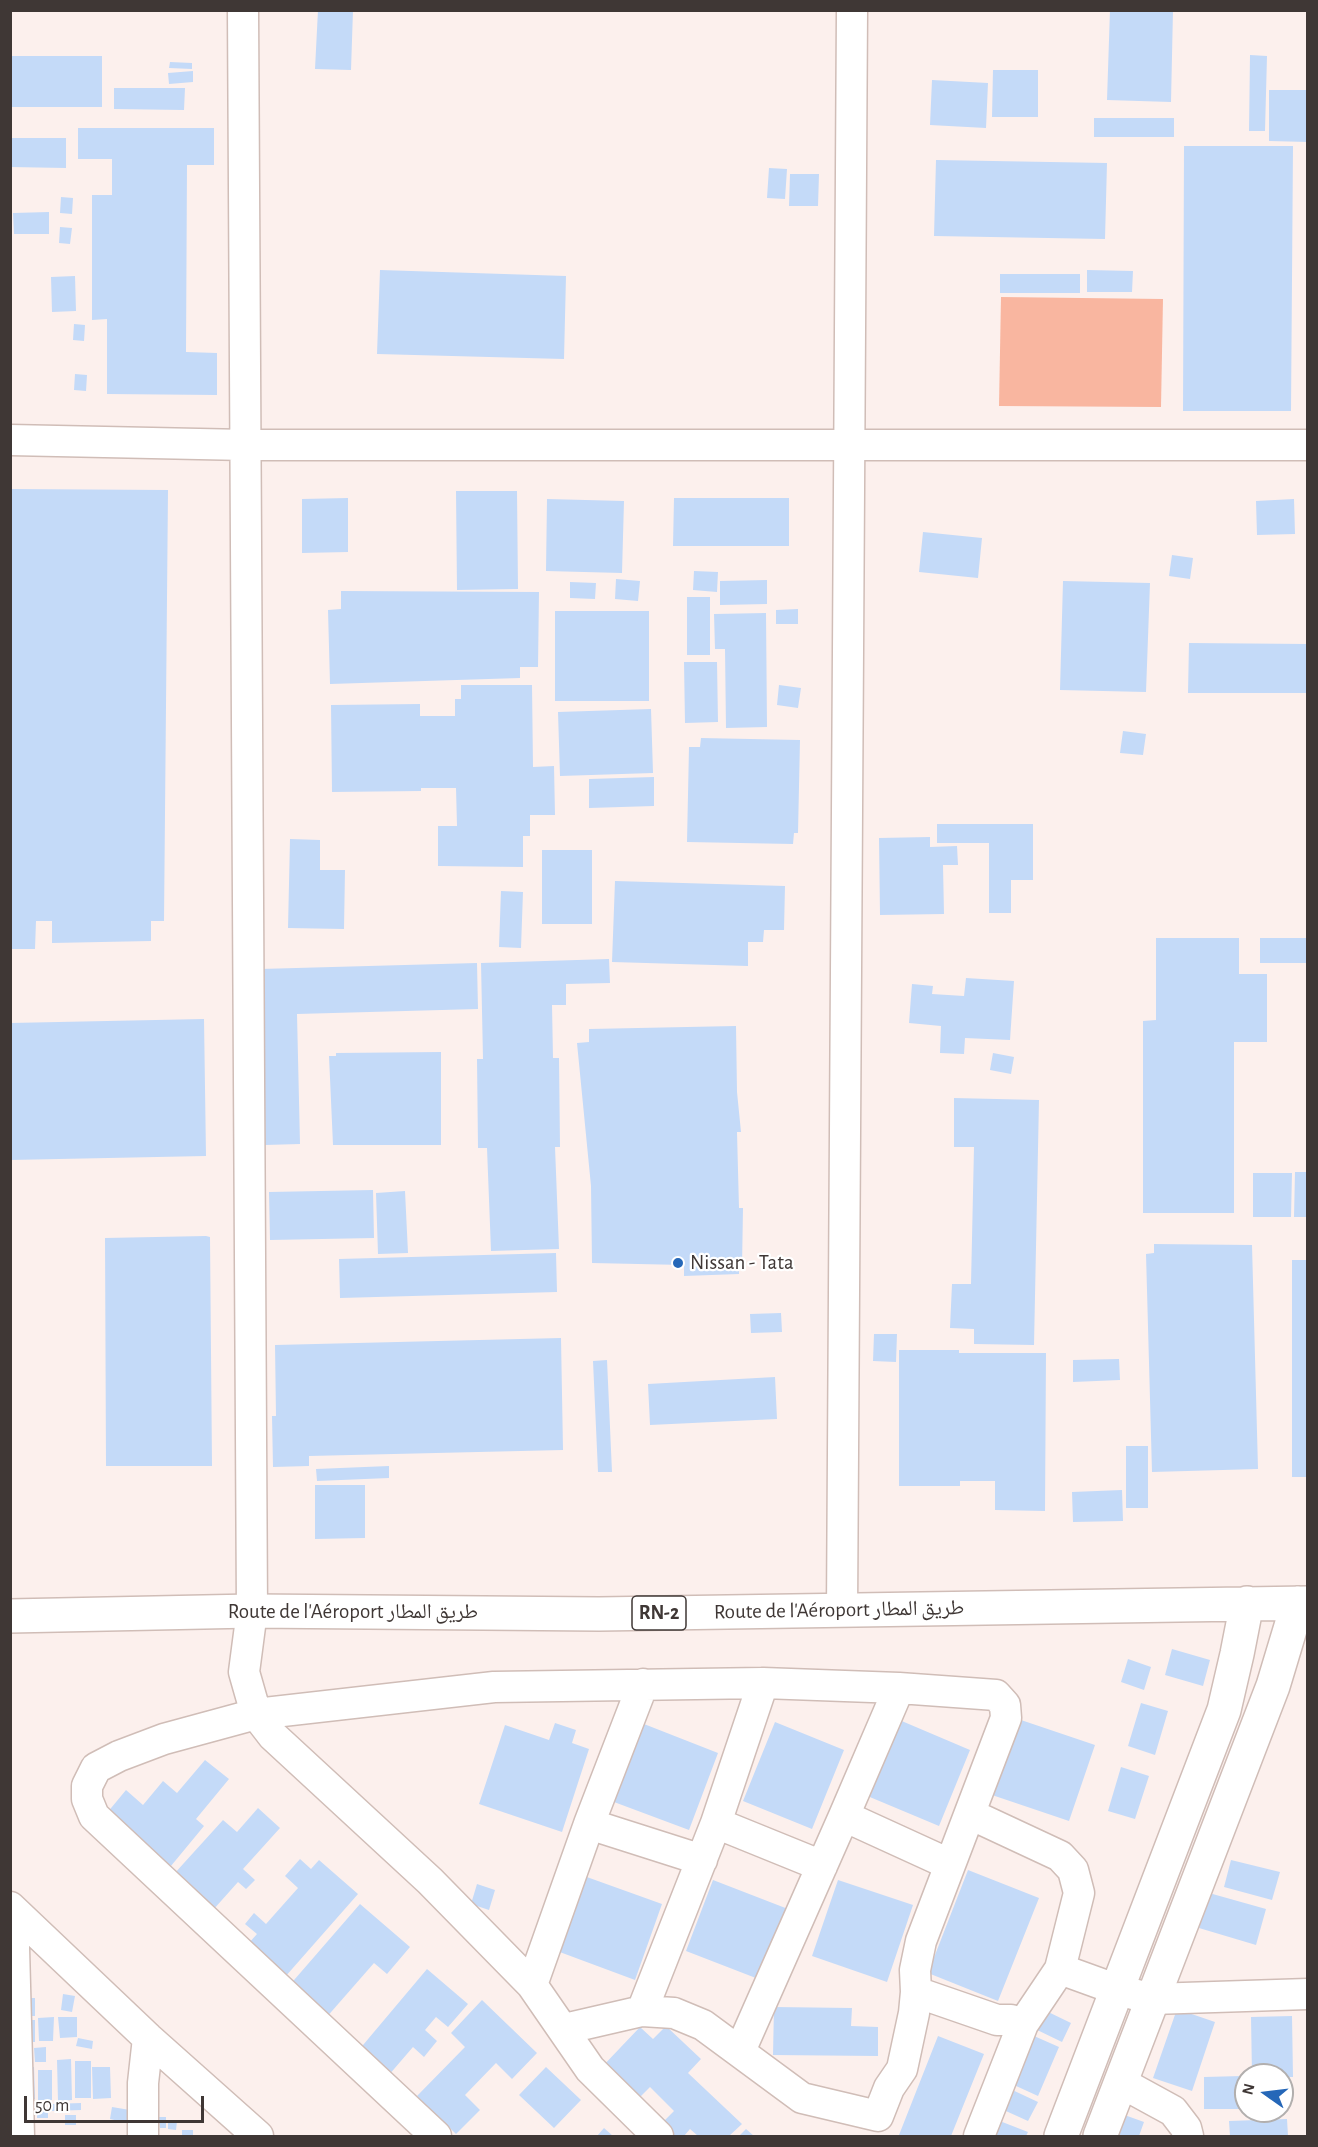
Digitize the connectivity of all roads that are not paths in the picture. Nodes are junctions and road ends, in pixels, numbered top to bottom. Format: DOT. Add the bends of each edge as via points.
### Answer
graph roads {
  1 [pos="243,10"];
  2 [pos="852,10"];
  3 [pos="10,440"];
  4 [pos="849,444"];
  5 [pos="246,445"];
  6 [pos="1308,445"];
  7 [pos="1303,1603"];
  8 [pos="1246,1604"];
  9 [pos="842,1610"];
  10 [pos="252,1611"];
  11 [pos="10,1616"];
  12 [pos="763,1683"];
  13 [pos="643,1684"];
  14 [pos="898,1688"];
  15 [pos="256,1714"];
  16 [pos="970,1814"];
  17 [pos="844,1816"];
  18 [pos="716,1823"];
  19 [pos="589,1824"];
  20 [pos="702,1860"];
  21 [pos="949,1864"];
  22 [pos="822,1866"];
  23 [pos="12,1908"];
  24 [pos="1060,1969"];
  25 [pos="532,1985"];
  26 [pos="1118,1990"];
  27 [pos="916,1992"];
  28 [pos="1308,1994"];
  29 [pos="1152,1999"];
  30 [pos="642,2011"];
  31 [pos="1023,2024"];
  32 [pos="564,2029"];
  33 [pos="148,2038"];
  34 [pos="740,2051"];
  35 [pos="1120,2082"];
  36 [pos="878,2126"];
  37 [pos="19,2136"];
  38 [pos="143,2136"];
  39 [pos="257,2136"];
  40 [pos="436,2136"];
  41 [pos="658,2136"];
  42 [pos="979,2136"];
  43 [pos="1061,2136"];
  44 [pos="1100,2136"];
  45 [pos="1188,2136"];
  1 -- 5 [label="street"];
  2 -- 4 [label="street"];
  3 -- 5 [label="street"];
  4 -- 5 [label="street"];
  4 -- 6 [label="street"];
  4 -- 9 [label="street"];
  5 -- 10 [label="street"];
  7 -- 8 [label="main road, Route de l'Aéroport طريق المطار / RN-2"];
  7 -- 29 [label="main road"];
  8 -- 9 [label="main road, Route de l'Aéroport طريق المطار / RN-2"];
  8 -- 26 [label="main road" via="1224,1710"];
  9 -- 10 [label="main road, Route de l'Aéroport طريق المطار / RN-2" via="599,1614"];
  10 -- 11 [label="main road, Route de l'Aéroport طريق المطار / RN-2"];
  10 -- 15 [label="street" via="244,1672"];
  12 -- 13 [label="street"];
  12 -- 14 [label="street"];
  12 -- 18 [label="street"];
  13 -- 15 [label="street" via="494,1687"];
  13 -- 19 [label="street"];
  14 -- 16 [label="street" via="996,1695 1005,1705 1006,1718"];
  14 -- 17 [label="street"];
  15 -- 25 [label="street" via="273,1736 430,1881"];
  15 -- 40 [label="street" via="164,1739 96,1768 87,1786 94,1816"];
  16 -- 21 [label="street"];
  16 -- 24 [label="street" via="1060,1856 1073,1870 1079,1893"];
  17 -- 21 [label="street"];
  17 -- 22 [label="street"];
  18 -- 20 [label="street"];
  18 -- 22 [label="street"];
  19 -- 20 [label="street"];
  19 -- 25 [label="street"];
  20 -- 30 [label="street"];
  21 -- 27 [label="street" via="921,1941 915,1970"];
  22 -- 34 [label="street"];
  23 -- 33 [label="street"];
  23 -- 37 [label="street"];
  24 -- 26 [label="street"];
  24 -- 31 [label="street"];
  25 -- 32 [label="street"];
  26 -- 29 [label="street"];
  26 -- 43 [label="main road"];
  27 -- 31 [label="street" via="997,2020"];
  27 -- 36 [label="street" via="902,2069 889,2088"];
  28 -- 29 [label="street"];
  29 -- 35 [label="main road"];
  30 -- 32 [label="street"];
  30 -- 34 [label="street" via="674,2013 703,2025"];
  31 -- 42 [label="street"];
  32 -- 41 [label="street" via="590,2069"];
  33 -- 38 [label="street"];
  33 -- 39 [label="street"];
  34 -- 36 [label="street" via="802,2098"];
  35 -- 44 [label="main road"];
  35 -- 45 [label="street" via="1173,2111"];
}
